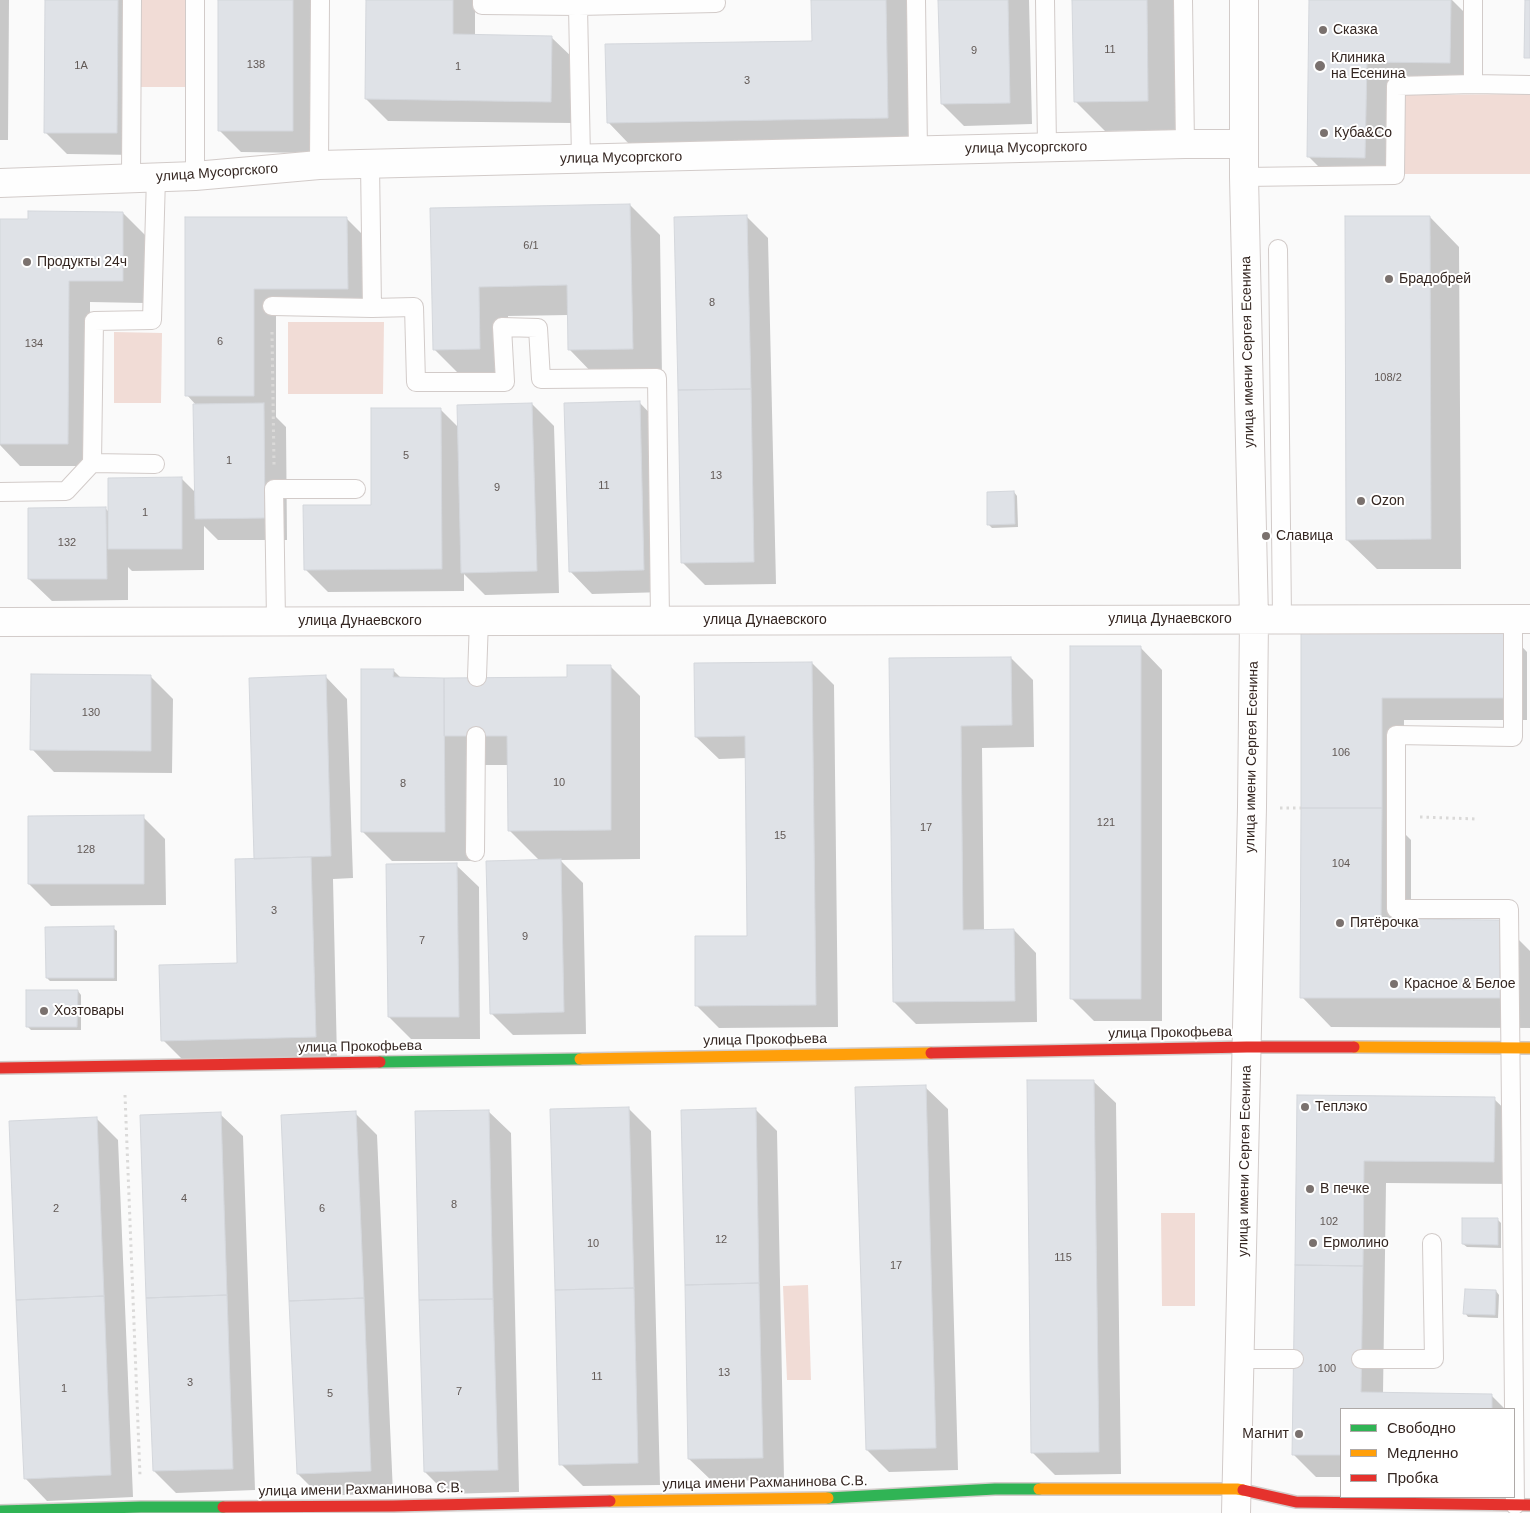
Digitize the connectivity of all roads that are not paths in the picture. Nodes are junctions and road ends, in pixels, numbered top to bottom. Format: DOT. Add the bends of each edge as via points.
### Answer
graph roads {
  1 [pos="132,0"];
  2 [pos="195,0"];
  3 [pos="320,0"];
  4 [pos="482,0"];
  5 [pos="916,0"];
  6 [pos="1045,0"];
  7 [pos="1183,0"];
  8 [pos="1244,0"];
  9 [pos="1473,0"];
  10 [pos="579,3"];
  11 [pos="716,3"];
  12 [pos="1473,84"];
  13 [pos="1530,85"];
  14 [pos="1185,144"];
  15 [pos="1243,144"];
  16 [pos="1047,147"];
  17 [pos="918,151"];
  18 [pos="580,159"];
  19 [pos="370,164"];
  20 [pos="319,165"];
  21 [pos="195,176"];
  22 [pos="1244,177"];
  23 [pos="143,178"];
  24 [pos="0,183"];
  25 [pos="1278,249"];
  26 [pos="272,306"];
  27 [pos="372,308"];
  28 [pos="92,463"];
  29 [pos="155,464"];
  30 [pos="356,489"];
  31 [pos="0,492"];
  32 [pos="1254,619"];
  33 [pos="1282,619"];
  34 [pos="1521,619"];
  35 [pos="479,620"];
  36 [pos="660,620"];
  37 [pos="276,621"];
  38 [pos="0,622"];
  39 [pos="477,677"];
  40 [pos="476,736"];
  41 [pos="475,852"];
  42 [pos="1247,1047"];
  43 [pos="1510,1048"];
  44 [pos="1530,1048"];
  45 [pos="0,1068"];
  46 [pos="1432,1243"];
  47 [pos="1240,1359"];
  48 [pos="1294,1359"];
  49 [pos="1361,1359"];
  50 [pos="1236,1501"];
  51 [pos="1522,1505"];
  52 [pos="0,1511"];
  1 -- 23 [label="lane"];
  2 -- 21 [label="lane"];
  3 -- 20 [label="lane"];
  4 -- 10 [label="lane" via="482,5"];
  5 -- 17 [label="lane"];
  6 -- 16 [label="lane"];
  7 -- 14 [label="lane"];
  8 -- 15 [label="street, улица имени Сергея Есенина"];
  9 -- 12 [label="lane"];
  10 -- 11 [label="lane"];
  10 -- 18 [label="lane"];
  12 -- 13 [label="lane"];
  12 -- 22 [label="lane" via="1396,86 1395,174"];
  14 -- 15 [label="street, улица Мусоргского"];
  14 -- 16 [label="street, улица Мусоргского"];
  15 -- 22 [label="street, улица имени Сергея Есенина"];
  16 -- 17 [label="street, улица Мусоргского"];
  17 -- 18 [label="street, улица Мусоргского"];
  18 -- 19 [label="street, улица Мусоргского"];
  19 -- 20 [label="street, улица Мусоргского"];
  19 -- 27 [label="lane"];
  20 -- 21 [label="street, улица Мусоргского"];
  21 -- 23 [label="street, улица Мусоргского"];
  22 -- 32 [label="street, улица имени Сергея Есенина"];
  23 -- 24 [label="street, улица Мусоргского"];
  23 -- 28 [label="lane" via="152,320 94,321"];
  25 -- 33 [label="lane"];
  26 -- 27 [label="lane"];
  27 -- 36 [label="lane" via="414,307 416,382 505,382 502,327 538,328 541,379 657,378"];
  28 -- 29 [label="lane"];
  28 -- 31 [label="lane" via="66,491"];
  30 -- 37 [label="lane" via="274,489"];
  32 -- 33 [label="street, улица Дунаевского"];
  32 -- 36 [label="street, улица Дунаевского"];
  32 -- 42 [label="street, улица имени Сергея Есенина"];
  33 -- 34 [label="street, улица Дунаевского"];
  34 -- 43 [label="lane" via="1513,737 1396,736 1396,909 1509,910"];
  35 -- 36 [label="street, улица Дунаевского"];
  35 -- 37 [label="street, улица Дунаевского"];
  35 -- 39 [label="lane"];
  37 -- 38 [label="street, улица Дунаевского"];
  40 -- 41 [label="lane"];
  42 -- 43 [label="street, улица Прокофьева"];
  42 -- 45 [label="street, улица Прокофьева"];
  42 -- 47 [label="street, улица имени Сергея Есенина"];
  43 -- 44 [label="street, улица Прокофьева"];
  43 -- 51 [label="lane"];
  46 -- 49 [label="lane" via="1434,1359"];
  47 -- 48 [label="lane"];
  47 -- 50 [label="street, улица имени Сергея Есенина"];
  50 -- 51 [label="street, улица имени Рахманинова С.В."];
  50 -- 52 [label="street, улица имени Рахманинова С.В." via="995,1489 848,1498"];
}
